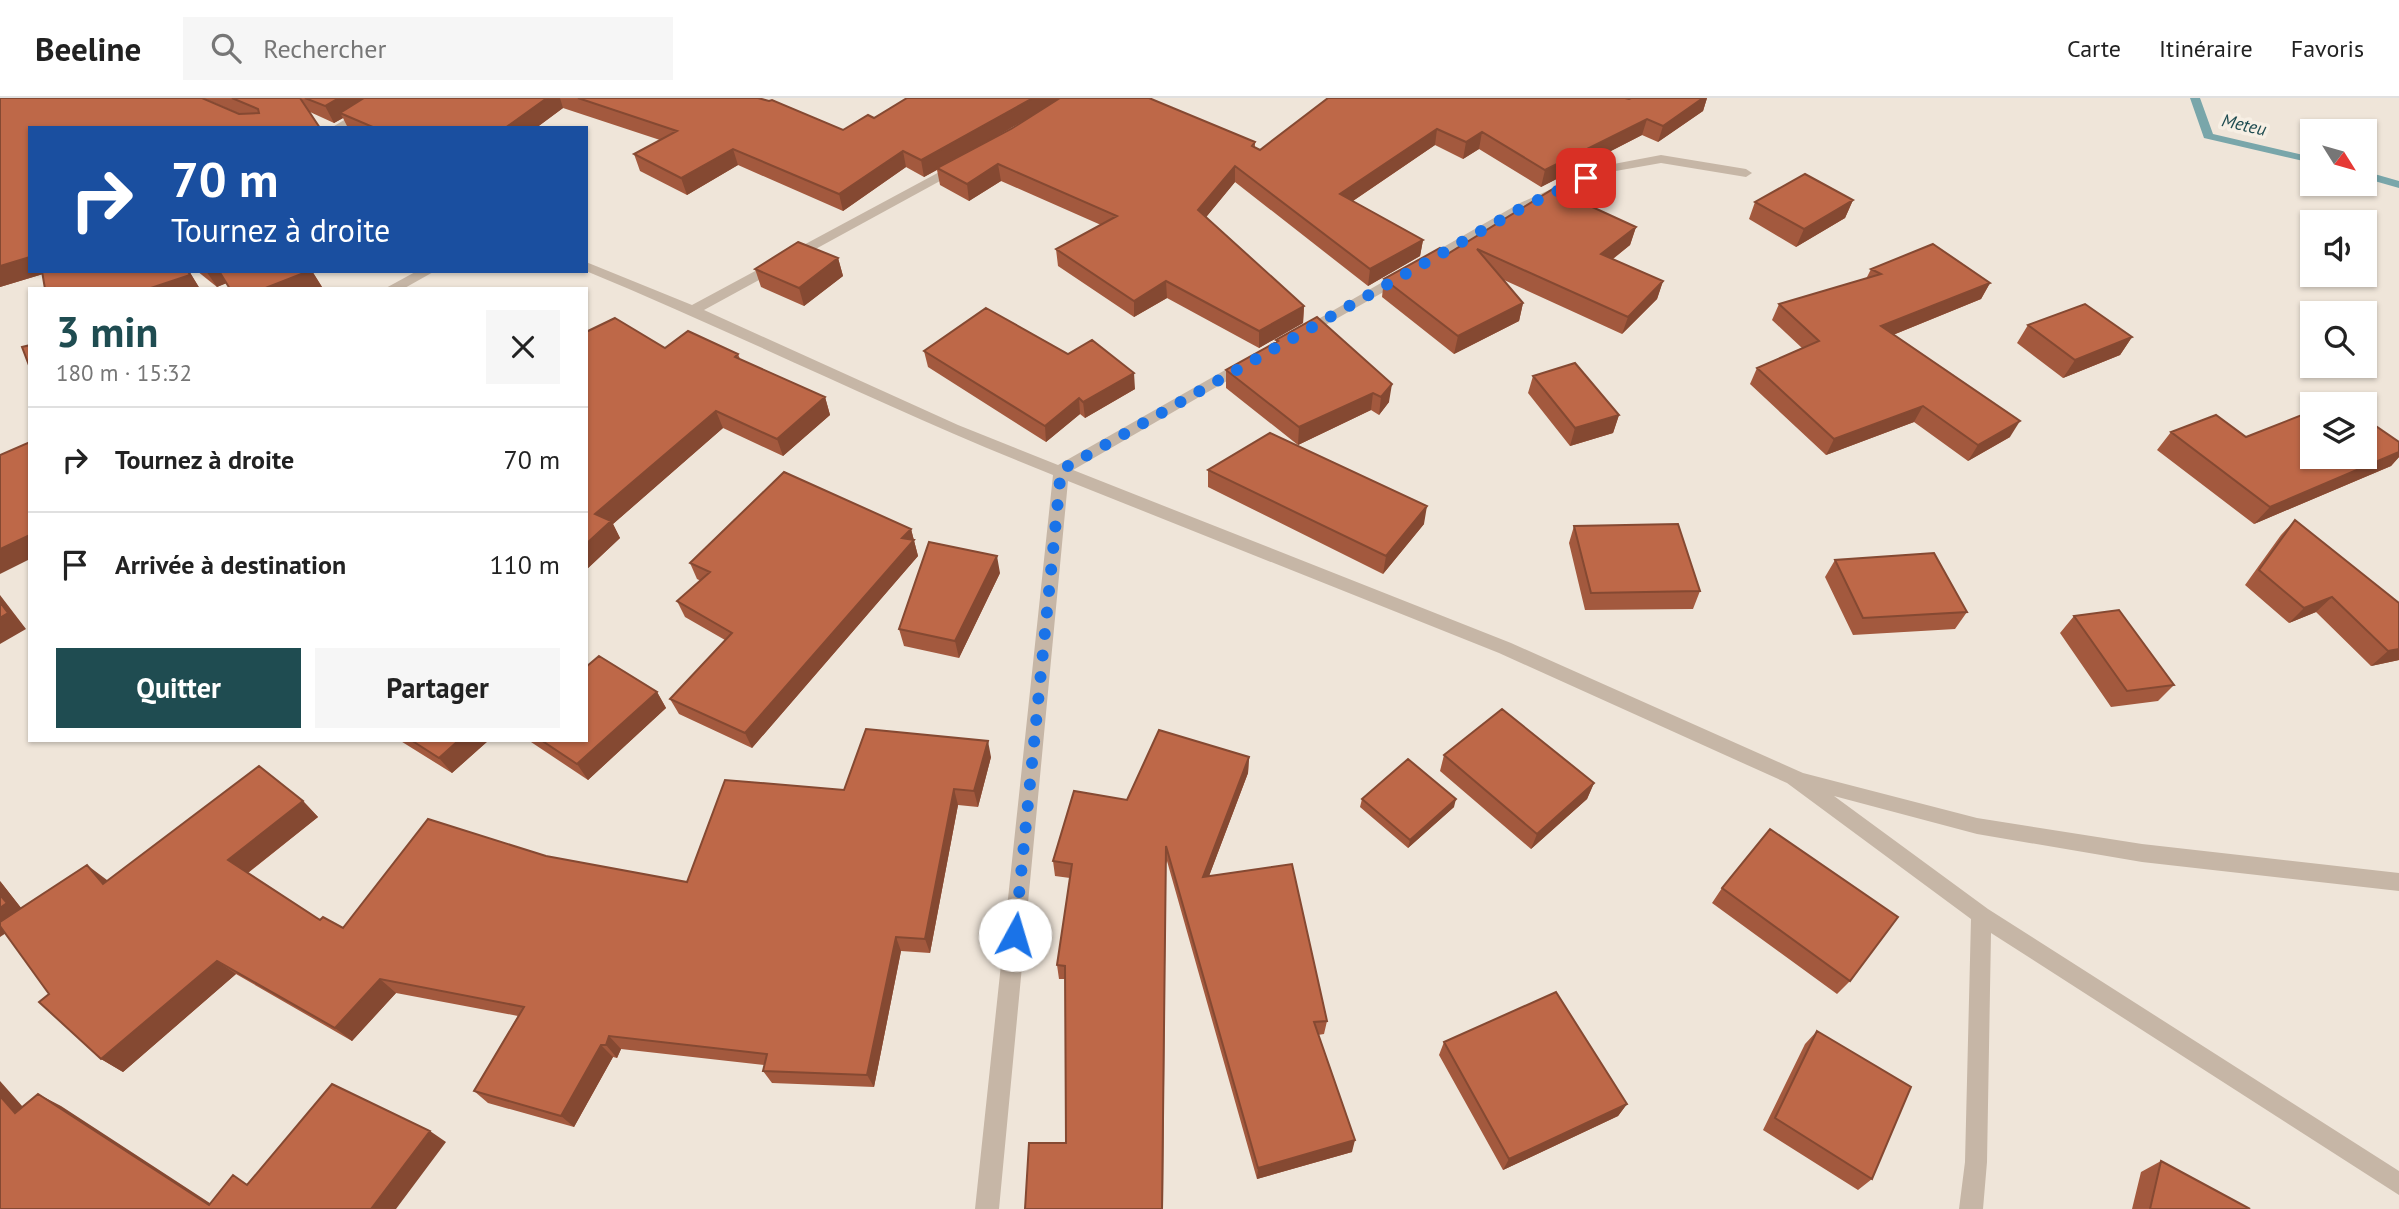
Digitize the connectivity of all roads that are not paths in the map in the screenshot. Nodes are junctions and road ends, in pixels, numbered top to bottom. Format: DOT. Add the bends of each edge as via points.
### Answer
graph roads {
  1 [pos="389,98"];
  2 [pos="340,126"];
  3 [pos="974,158"];
  4 [pos="1746,173"];
  5 [pos="588,267"];
  6 [pos="424,273"];
  7 [pos="395,287"];
  8 [pos="693,310"];
  9 [pos="1293,338"];
  10 [pos="1258,358"];
  11 [pos="1061,470"];
  12 [pos="1794,777"];
  13 [pos="2399,882"];
  14 [pos="1981,915"];
  15 [pos="2399,1184"];
  16 [pos="987,1209"];
  17 [pos="1971,1209"];
  1 -- 2 [label="street"];
  3 -- 8 [label="street"];
  4 -- 9 [label="street" via="1661,159 1606,169 1525,206"];
  5 -- 8 [label="street"];
  6 -- 7 [label="street"];
  8 -- 11 [label="street" via="953,429"];
  10 -- 11 [label="street"];
  11 -- 12 [label="street" via="1504,648"];
  11 -- 16 [label="street"];
  12 -- 13 [label="street" via="1977,827 2142,853"];
  12 -- 14 [label="street"];
  14 -- 15 [label="street"];
  14 -- 17 [label="street"];
}
